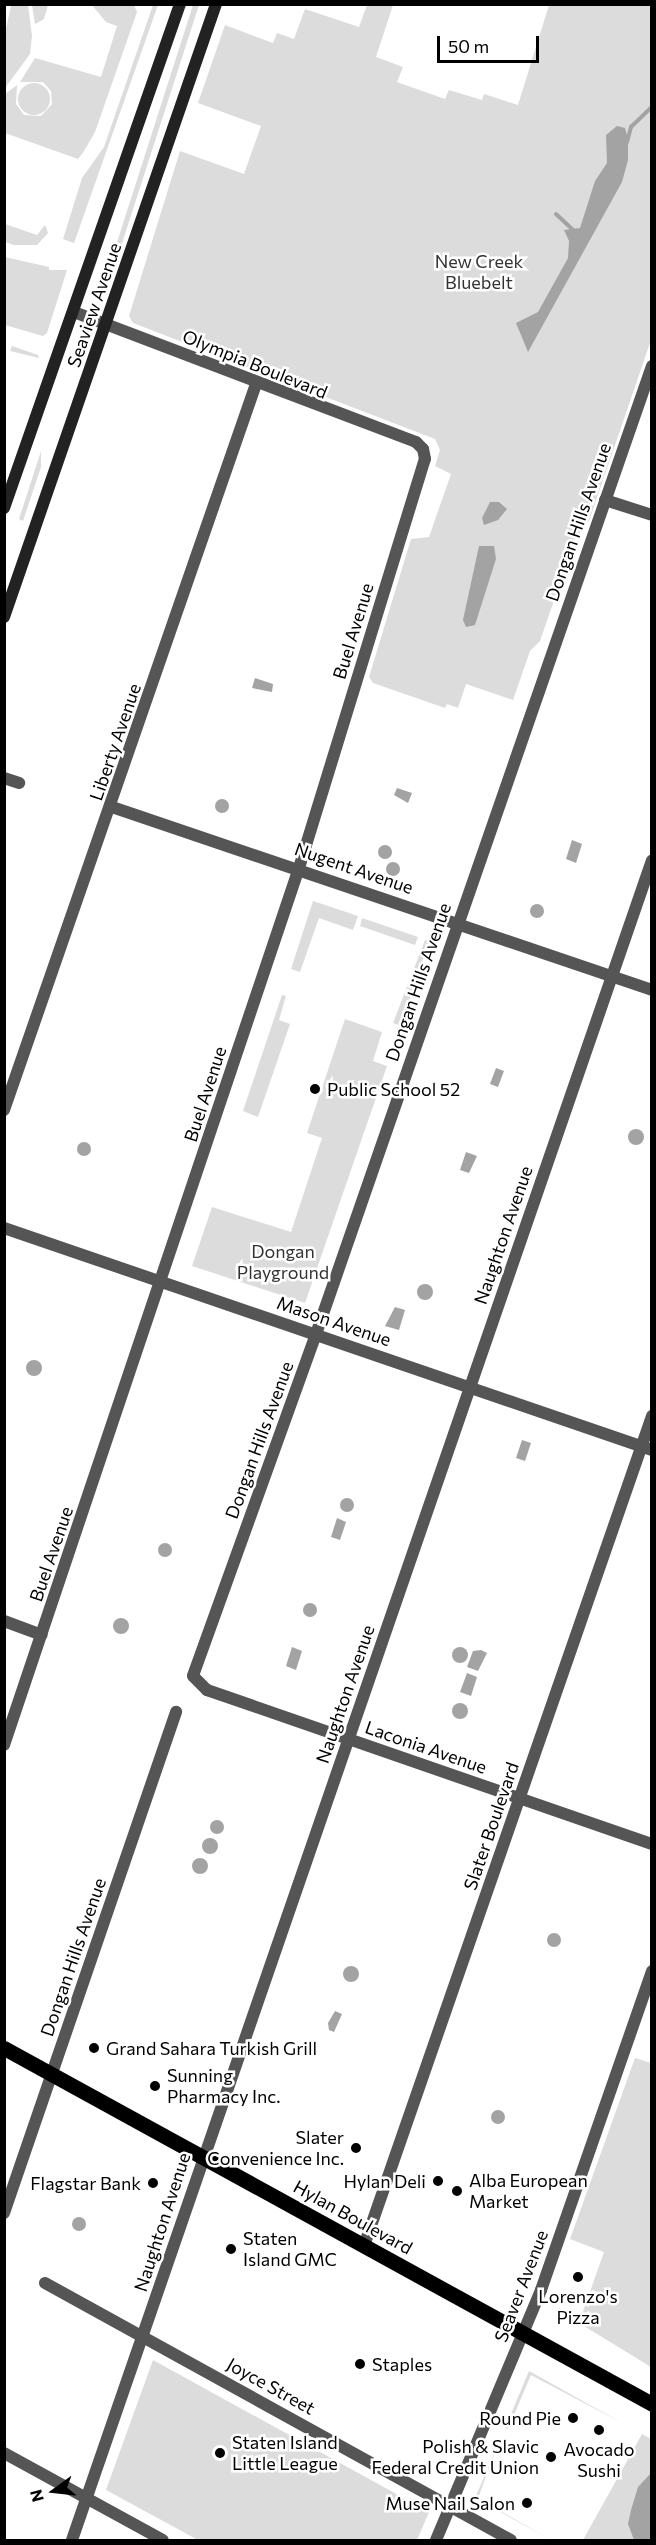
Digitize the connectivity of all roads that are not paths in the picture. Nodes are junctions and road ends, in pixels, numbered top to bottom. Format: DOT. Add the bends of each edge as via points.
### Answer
graph roads {
  1 [pos="180,4"];
  2 [pos="216,4"];
  3 [pos="73,312"];
  4 [pos="106,324"];
  5 [pos="651,366"];
  6 [pos="256,384"];
  7 [pos="423,449"];
  8 [pos="605,500"];
  9 [pos="4,508"];
  10 [pos="651,515"];
  11 [pos="4,617"];
  12 [pos="4,778"];
  13 [pos="19,783"];
  14 [pos="112,807"];
  15 [pos="651,860"];
  16 [pos="299,868"];
  17 [pos="458,923"];
  18 [pos="612,976"];
  19 [pos="651,990"];
  20 [pos="4,1110"];
  21 [pos="4,1228"];
  22 [pos="162,1281"];
  23 [pos="316,1334"];
  24 [pos="470,1387"];
  25 [pos="651,1416"];
  26 [pos="646,1448"];
  27 [pos="4,1621"];
  28 [pos="42,1635"];
  29 [pos="193,1676"];
  30 [pos="176,1712"];
  31 [pos="349,1739"];
  32 [pos="4,1746"];
  33 [pos="520,1799"];
  34 [pos="651,1844"];
  35 [pos="651,1971"];
  36 [pos="4,2048"];
  37 [pos="52,2075"];
  38 [pos="202,2157"];
  39 [pos="4,2213"];
  40 [pos="364,2247"];
  41 [pos="45,2283"];
  42 [pos="523,2334"];
  43 [pos="143,2336"];
  44 [pos="651,2404"];
  45 [pos="4,2452"];
  46 [pos="87,2498"];
  47 [pos="451,2506"];
  48 [pos="72,2541"];
  49 [pos="163,2541"];
  50 [pos="436,2541"];
  51 [pos="511,2541"];
  1 -- 3 [label="street, Seaview Avenue"];
  2 -- 4 [label="street, Seaview Avenue"];
  3 -- 4 [label="street, Olympia Boulevard"];
  3 -- 9 [label="street, Seaview Avenue"];
  4 -- 6 [label="street, Olympia Boulevard"];
  4 -- 11 [label="street, Seaview Avenue"];
  5 -- 8 [label="street, Dongan Hills Avenue"];
  6 -- 7 [label="street, Olympia Boulevard" via="416,442"];
  6 -- 14 [label="street, Liberty Avenue"];
  7 -- 16 [label="street, Buel Avenue" via="425,459"];
  8 -- 10 [label="street"];
  8 -- 17 [label="street, Dongan Hills Avenue"];
  12 -- 13 [label="street"];
  14 -- 16 [label="street, Nugent Avenue"];
  14 -- 20 [label="street, Liberty Avenue"];
  15 -- 18 [label="street, Naughton Avenue"];
  16 -- 17 [label="street, Nugent Avenue"];
  16 -- 22 [label="street, Buel Avenue"];
  17 -- 18 [label="street, Nugent Avenue"];
  17 -- 23 [label="street, Dongan Hills Avenue"];
  18 -- 19 [label="street, Nugent Avenue"];
  18 -- 24 [label="street, Naughton Avenue"];
  21 -- 22 [label="street, Mason Avenue"];
  22 -- 23 [label="street, Mason Avenue"];
  22 -- 28 [label="street, Buel Avenue"];
  23 -- 24 [label="street, Mason Avenue"];
  23 -- 29 [label="street, Dongan Hills Avenue"];
  24 -- 26 [label="street, Mason Avenue"];
  24 -- 31 [label="street, Naughton Avenue"];
  25 -- 26 [label="street, Slater Boulevard"];
  26 -- 33 [label="street, Slater Boulevard"];
  27 -- 28 [label="street"];
  28 -- 32 [label="street, Buel Avenue"];
  29 -- 31 [label="street, Laconia Avenue" via="207,1690"];
  30 -- 37 [label="street, Dongan Hills Avenue"];
  31 -- 33 [label="street, Laconia Avenue"];
  31 -- 38 [label="street, Naughton Avenue"];
  33 -- 34 [label="street, Laconia Avenue"];
  33 -- 40 [label="street, Slater Boulevard"];
  35 -- 42 [label="street, Seaver Avenue"];
  36 -- 37 [label="main road, Hylan Boulevard"];
  37 -- 38 [label="main road, Hylan Boulevard"];
  37 -- 39 [label="street, Dongan Hills Avenue"];
  38 -- 40 [label="main road, Hylan Boulevard"];
  38 -- 43 [label="street, Naughton Avenue"];
  40 -- 42 [label="main road, Hylan Boulevard"];
  41 -- 43 [label="street, Joyce Street"];
  42 -- 44 [label="main road, Hylan Boulevard"];
  42 -- 47 [label="street, Seaver Avenue"];
  43 -- 46 [label="street, Naughton Avenue"];
  43 -- 47 [label="street, Joyce Street"];
  45 -- 46 [label="street"];
  46 -- 48 [label="street, Naughton Avenue"];
  46 -- 49 [label="street"];
  47 -- 50 [label="street, Seaver Avenue"];
  47 -- 51 [label="street, Joyce Street"];
}
